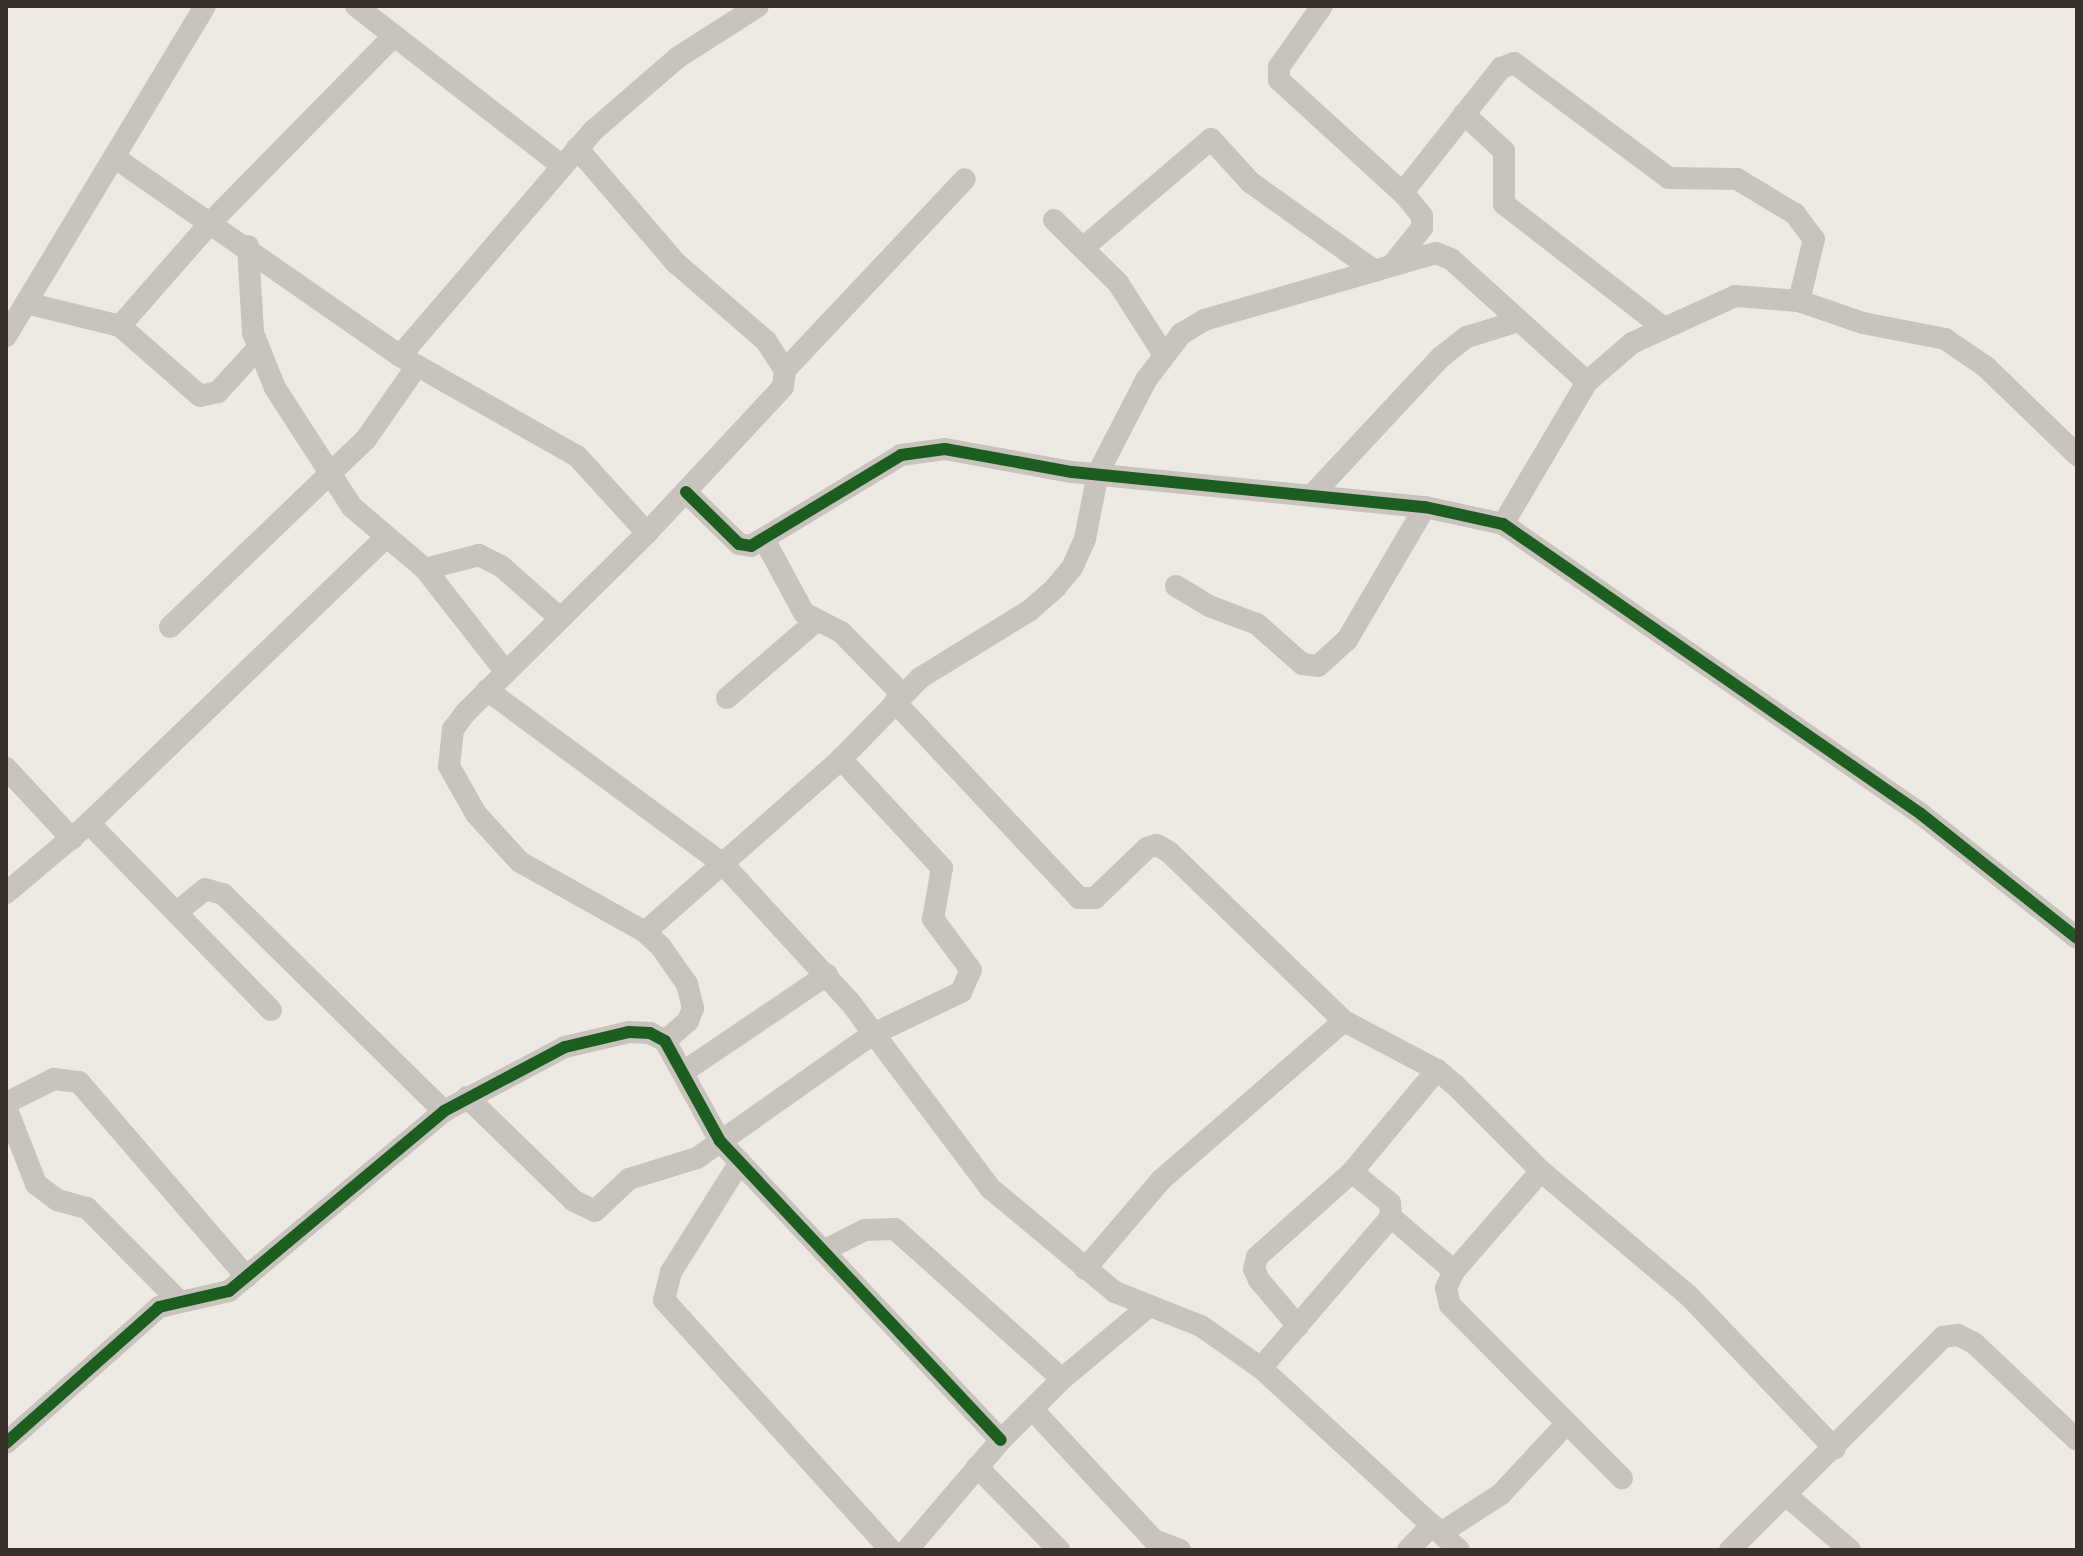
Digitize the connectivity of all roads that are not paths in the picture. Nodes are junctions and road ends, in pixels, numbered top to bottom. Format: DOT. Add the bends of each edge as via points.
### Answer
graph roads {
  1 [pos="205,6"];
  2 [pos="356,6"];
  3 [pos="1322,6"];
  4 [pos="745,9"];
  5 [pos="394,36"];
  6 [pos="1464,114"];
  7 [pos="577,148"];
  8 [pos="114,157"];
  9 [pos="562,166"];
  10 [pos="965,179"];
  11 [pos="1405,195"];
  12 [pos="1054,220"];
  13 [pos="212,221"];
  14 [pos="248,246"];
  15 [pos="1083,248"];
  16 [pos="1383,268"];
  17 [pos="1799,301"];
  18 [pos="26,303"];
  19 [pos="1518,321"];
  20 [pos="120,326"];
  21 [pos="1661,326"];
  22 [pos="6,336"];
  23 [pos="258,348"];
  24 [pos="1163,353"];
  25 [pos="408,361"];
  26 [pos="785,370"];
  27 [pos="1587,382"];
  28 [pos="2077,455"];
  29 [pos="327,472"];
  30 [pos="1098,473"];
  31 [pos="686,492"];
  32 [pos="1314,493"];
  33 [pos="1425,507"];
  34 [pos="1503,524"];
  35 [pos="647,533"];
  36 [pos="386,537"];
  37 [pos="765,541"];
  38 [pos="425,569"];
  39 [pos="1176,586"];
  40 [pos="560,618"];
  41 [pos="815,622"];
  42 [pos="170,627"];
  43 [pos="505,671"];
  44 [pos="487,690"];
  45 [pos="727,698"];
  46 [pos="898,698"];
  47 [pos="841,759"];
  48 [pos="6,768"];
  49 [pos="89,823"];
  50 [pos="72,839"];
  51 [pos="723,864"];
  52 [pos="6,893"];
  53 [pos="177,912"];
  54 [pos="645,932"];
  55 [pos="2077,938"];
  56 [pos="827,975"];
  57 [pos="271,1010"];
  58 [pos="1344,1021"];
  59 [pos="873,1034"];
  60 [pos="665,1041"];
  61 [pos="1437,1070"];
  62 [pos="683,1072"];
  63 [pos="467,1097"];
  64 [pos="6,1105"];
  65 [pos="444,1111"];
  66 [pos="720,1141"];
  67 [pos="740,1162"];
  68 [pos="1541,1171"];
  69 [pos="1352,1172"];
  70 [pos="1391,1217"];
  71 [pos="827,1249"];
  72 [pos="1085,1269"];
  73 [pos="1454,1271"];
  74 [pos="247,1277"];
  75 [pos="178,1300"];
  76 [pos="1149,1306"];
  77 [pos="1298,1326"];
  78 [pos="1261,1368"];
  79 [pos="1062,1379"];
  80 [pos="1033,1410"];
  81 [pos="1567,1423"];
  82 [pos="1001,1440"];
  83 [pos="2077,1440"];
  84 [pos="6,1443"];
  85 [pos="1835,1449"];
  86 [pos="977,1467"];
  87 [pos="1622,1478"];
  88 [pos="1787,1496"];
  89 [pos="1436,1529"];
  90 [pos="891,1550"];
  91 [pos="907,1550"];
  92 [pos="1059,1550"];
  93 [pos="1180,1550"];
  94 [pos="1408,1550"];
  95 [pos="1459,1550"];
  96 [pos="1730,1550"];
  97 [pos="1850,1550"];
  1 -- 8 [label="street"];
  2 -- 5 [label="street"];
  3 -- 11 [label="street" via="1279,67 1279,80"];
  4 -- 7 [label="street" via="677,58"];
  5 -- 9 [label="street"];
  5 -- 13 [label="street"];
  6 -- 11 [label="street"];
  6 -- 17 [label="street" via="1501,68 1514,63 1669,178 1737,179 1795,214 1814,239"];
  6 -- 21 [label="street" via="1504,151 1504,204"];
  7 -- 9 [label="street"];
  7 -- 26 [label="street" via="676,263 766,341"];
  8 -- 13 [label="street"];
  8 -- 18 [label="street"];
  9 -- 25 [label="street"];
  10 -- 26 [label="street"];
  11 -- 16 [label="street" via="1422,216 1422,228"];
  12 -- 15 [label="street"];
  13 -- 14 [label="street"];
  13 -- 20 [label="street"];
  14 -- 23 [label="street"];
  14 -- 25 [label="street"];
  15 -- 16 [label="street" via="1211,139 1250,182"];
  15 -- 24 [label="street" via="1118,283"];
  16 -- 19 [label="street" via="1436,253 1451,259"];
  16 -- 24 [label="street" via="1204,320"];
  17 -- 21 [label="street" via="1735,296"];
  17 -- 28 [label="street" via="1863,323 1945,339 1986,367"];
  18 -- 20 [label="street"];
  18 -- 22 [label="street"];
  19 -- 27 [label="street"];
  19 -- 32 [label="street" via="1467,337 1441,357"];
  20 -- 23 [label="street" via="200,396 218,392"];
  21 -- 27 [label="street"];
  23 -- 29 [label="street" via="275,388"];
  24 -- 30 [label="street"];
  25 -- 29 [label="street" via="379,423"];
  25 -- 35 [label="street" via="577,456"];
  26 -- 31 [label="street" via="783,387"];
  27 -- 34 [label="street"];
  29 -- 36 [label="street" via="352,507"];
  29 -- 42 [label="street"];
  30 -- 32 [label="street"];
  30 -- 37 [label="street" via="921,448 880,465"];
  30 -- 46 [label="street" via="1085,539 1072,568 1055,588"];
  31 -- 35 [label="street"];
  31 -- 37 [label="street" via="739,544"];
  32 -- 33 [label="street"];
  33 -- 34 [label="street"];
  33 -- 39 [label="street" via="1347,640 1318,666 1302,664 1257,624 1209,606"];
  34 -- 55 [label="street" via="1536,541 1921,814"];
  35 -- 40 [label="street"];
  36 -- 38 [label="street"];
  36 -- 49 [label="street"];
  37 -- 41 [label="street" via="795,600"];
  38 -- 40 [label="street" via="479,555 501,566"];
  38 -- 43 [label="street"];
  40 -- 43 [label="street"];
  41 -- 45 [label="street"];
  41 -- 46 [label="street" via="841,632"];
  43 -- 44 [label="street"];
  44 -- 51 [label="street"];
  44 -- 54 [label="street" via="453,729 447,747 459,790 520,862"];
  46 -- 47 [label="street"];
  46 -- 58 [label="street" via="1079,898 1095,898 1138,855 1157,845"];
  47 -- 51 [label="street"];
  47 -- 59 [label="street" via="942,868 933,919 971,970 961,992"];
  48 -- 50 [label="street"];
  49 -- 50 [label="street"];
  49 -- 53 [label="street"];
  50 -- 52 [label="street"];
  51 -- 54 [label="street"];
  51 -- 56 [label="street"];
  53 -- 57 [label="street"];
  53 -- 65 [label="street" via="205,889 223,894"];
  54 -- 60 [label="street" via="692,996 688,1021"];
  56 -- 59 [label="street"];
  56 -- 62 [label="street"];
  58 -- 61 [label="street"];
  58 -- 72 [label="street" via="1161,1180"];
  59 -- 66 [label="street"];
  59 -- 72 [label="street" via="990,1188"];
  60 -- 62 [label="street"];
  60 -- 63 [label="street" via="650,1033 601,1036 565,1047"];
  61 -- 68 [label="street"];
  61 -- 69 [label="street"];
  62 -- 66 [label="street"];
  63 -- 65 [label="street"];
  63 -- 66 [label="street" via="574,1201 595,1211 641,1172 684,1165"];
  64 -- 74 [label="street" via="54,1079 79,1082"];
  64 -- 75 [label="street" via="36,1184 57,1200 87,1208"];
  65 -- 74 [label="street"];
  66 -- 67 [label="street"];
  67 -- 71 [label="street"];
  67 -- 90 [label="street" via="671,1272 664,1300"];
  68 -- 73 [label="street"];
  68 -- 85 [label="street" via="1689,1296"];
  69 -- 70 [label="street" via="1390,1203"];
  69 -- 77 [label="street" via="1257,1257 1254,1269 1259,1280"];
  70 -- 73 [label="street"];
  70 -- 77 [label="street"];
  71 -- 79 [label="street" via="865,1230 895,1229"];
  71 -- 82 [label="street"];
  72 -- 76 [label="street" via="1115,1292"];
  73 -- 81 [label="street" via="1446,1288 1450,1305"];
  74 -- 75 [label="street" via="210,1299"];
  75 -- 84 [label="street" via="159,1307"];
  76 -- 78 [label="street" via="1201,1326"];
  76 -- 79 [label="street"];
  77 -- 78 [label="street"];
  78 -- 89 [label="street"];
  79 -- 80 [label="street"];
  80 -- 82 [label="street"];
  80 -- 93 [label="street" via="1154,1540"];
  81 -- 87 [label="street"];
  81 -- 89 [label="street" via="1501,1494"];
  82 -- 86 [label="street"];
  83 -- 85 [label="street" via="1958,1335 1943,1337"];
  85 -- 88 [label="street"];
  86 -- 91 [label="street"];
  86 -- 92 [label="street"];
  88 -- 96 [label="street"];
  88 -- 97 [label="street"];
  89 -- 94 [label="street"];
  89 -- 95 [label="street"];
}
